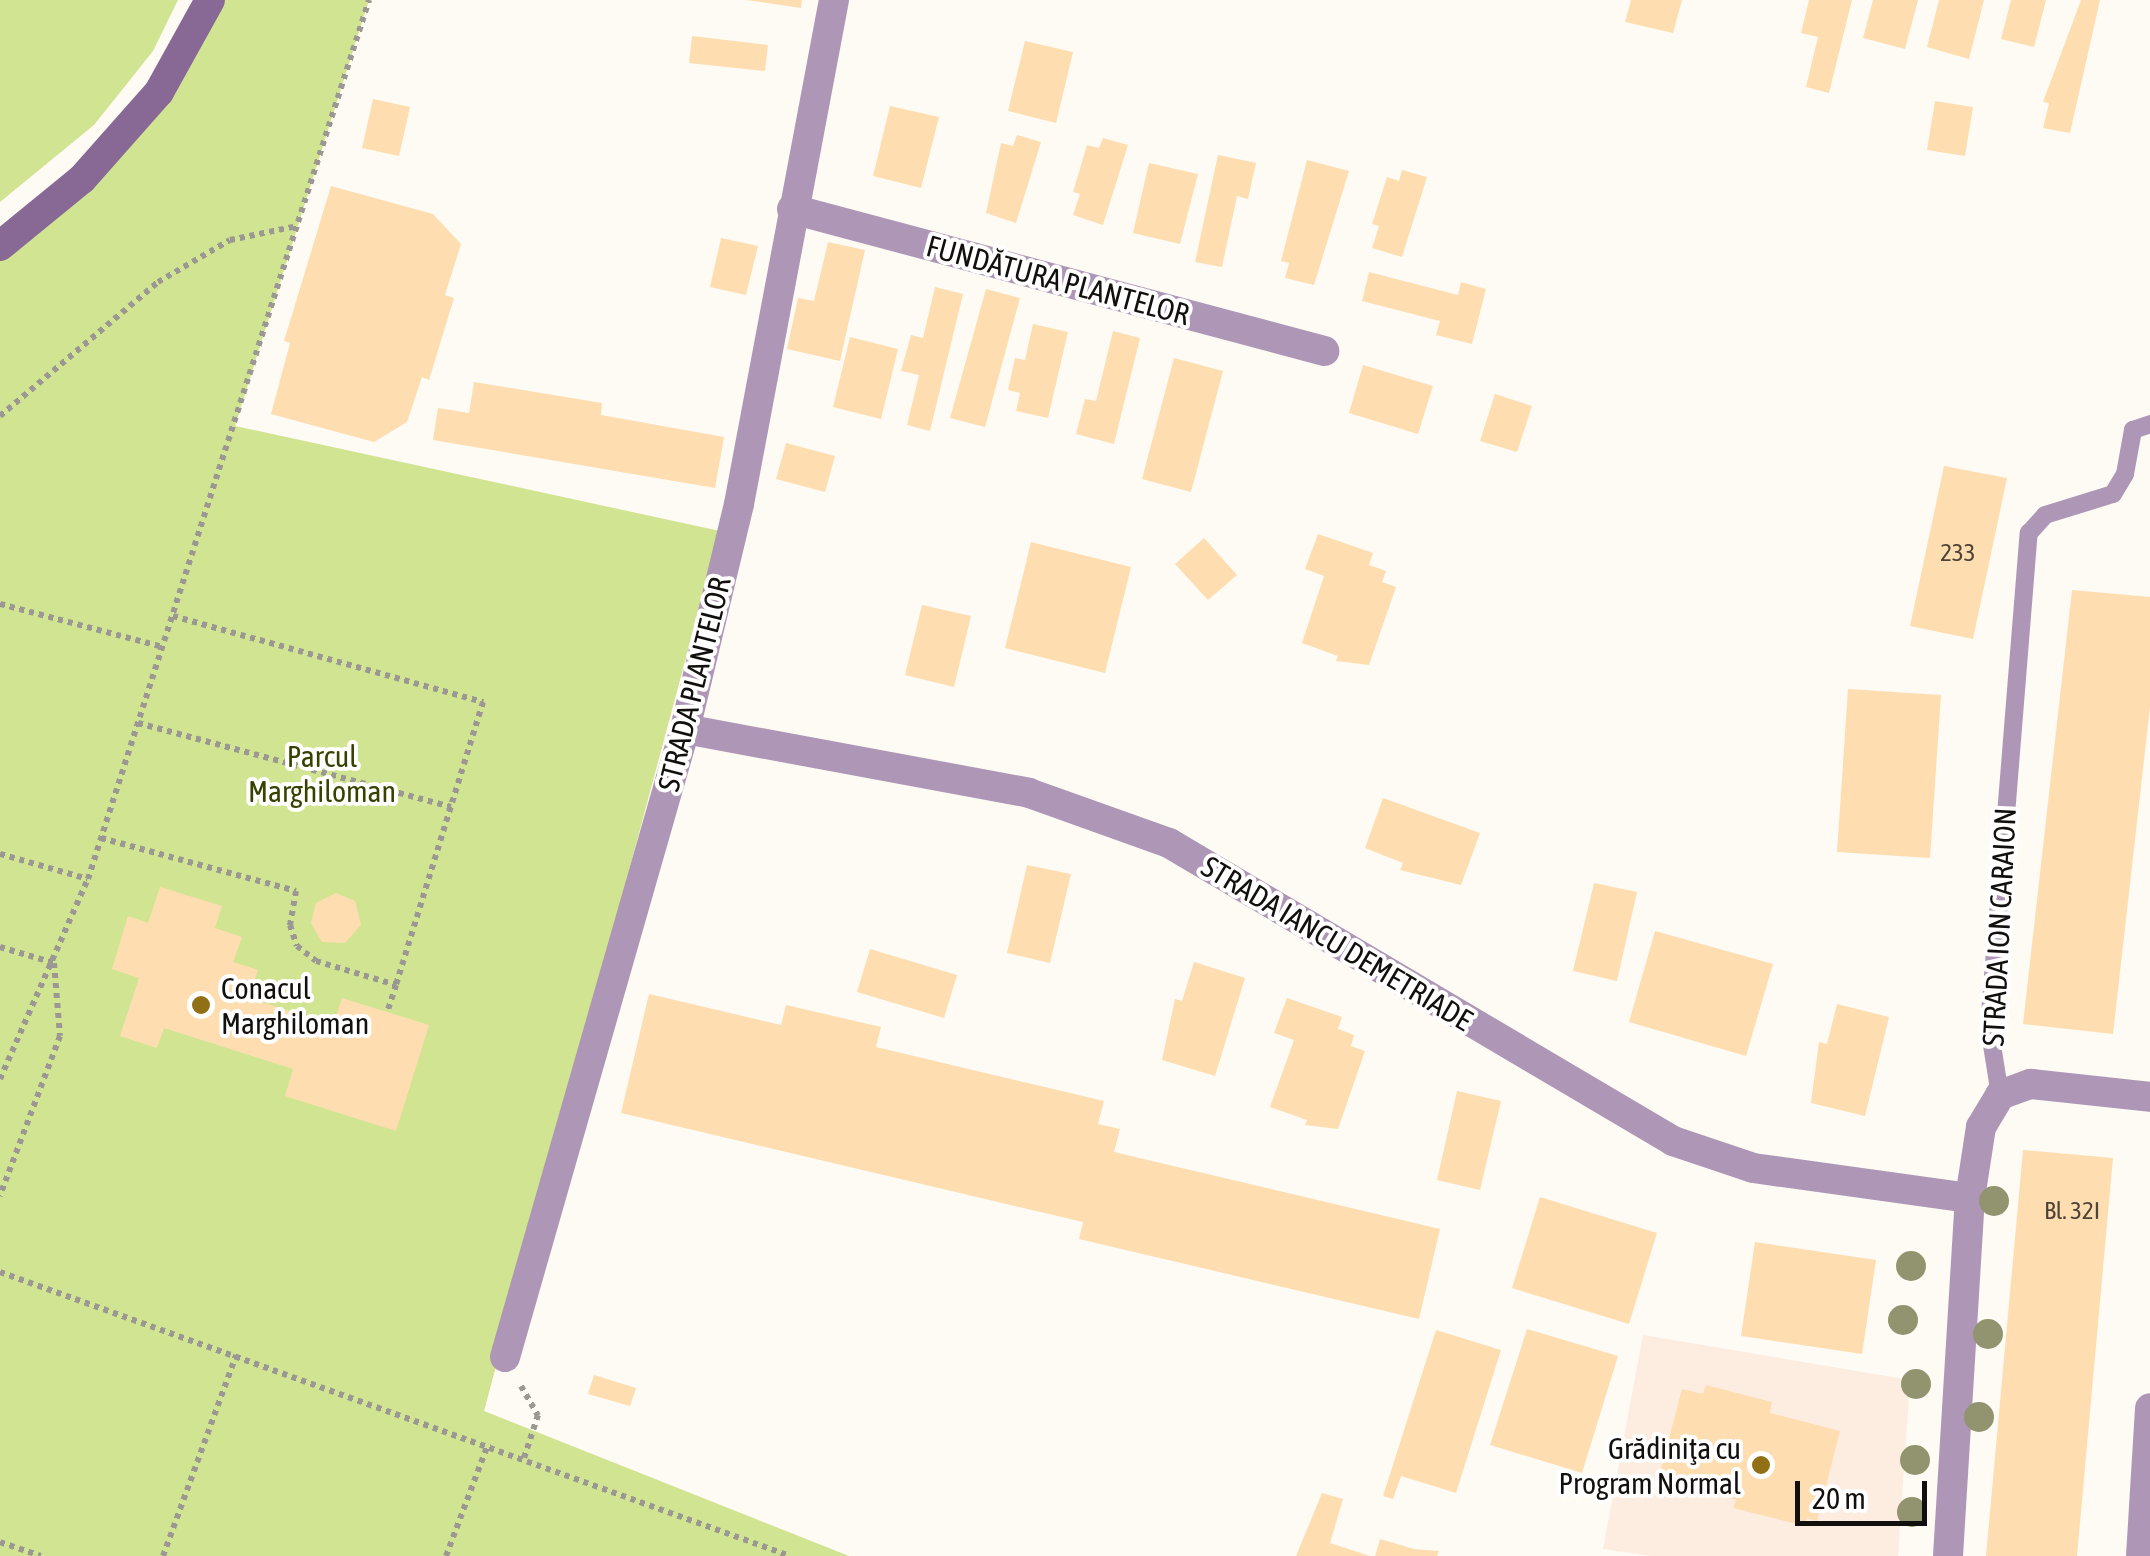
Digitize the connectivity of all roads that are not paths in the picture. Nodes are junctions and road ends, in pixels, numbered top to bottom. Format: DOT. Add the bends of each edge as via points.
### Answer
graph roads {
  1 [pos="210,0"];
  2 [pos="834,0"];
  3 [pos="792,209"];
  4 [pos="0,246"];
  5 [pos="1324,351"];
  6 [pos="2150,424"];
  7 [pos="685,729"];
  8 [pos="2000,1096"];
  9 [pos="2150,1096"];
  10 [pos="1970,1198"];
  11 [pos="505,1357"];
  12 [pos="2150,1408"];
  13 [pos="1948,1556"];
  14 [pos="2141,1556"];
  1 -- 4 [label="main road" via="159,92 82,179"];
  2 -- 3 [label="street, STRADA PLANTELOR"];
  3 -- 5 [label="street, FUNDĂTURA PLANTELOR"];
  3 -- 7 [label="street, STRADA PLANTELOR" via="740,504"];
  6 -- 8 [label="lane, STRADA ION CARAION" via="2133,430 2125,474 2113,494 2046,515 2029,533 1989,1026"];
  7 -- 10 [label="street, STRADA IANCU DEMETRIADE" via="1029,793 1169,843 1673,1141 1753,1168"];
  7 -- 11 [label="street, STRADA PLANTELOR"];
  8 -- 9 [label="street" via="2031,1084"];
  8 -- 10 [label="street" via="1980,1127"];
  10 -- 13 [label="street"];
  12 -- 14 [label="street"];
}
